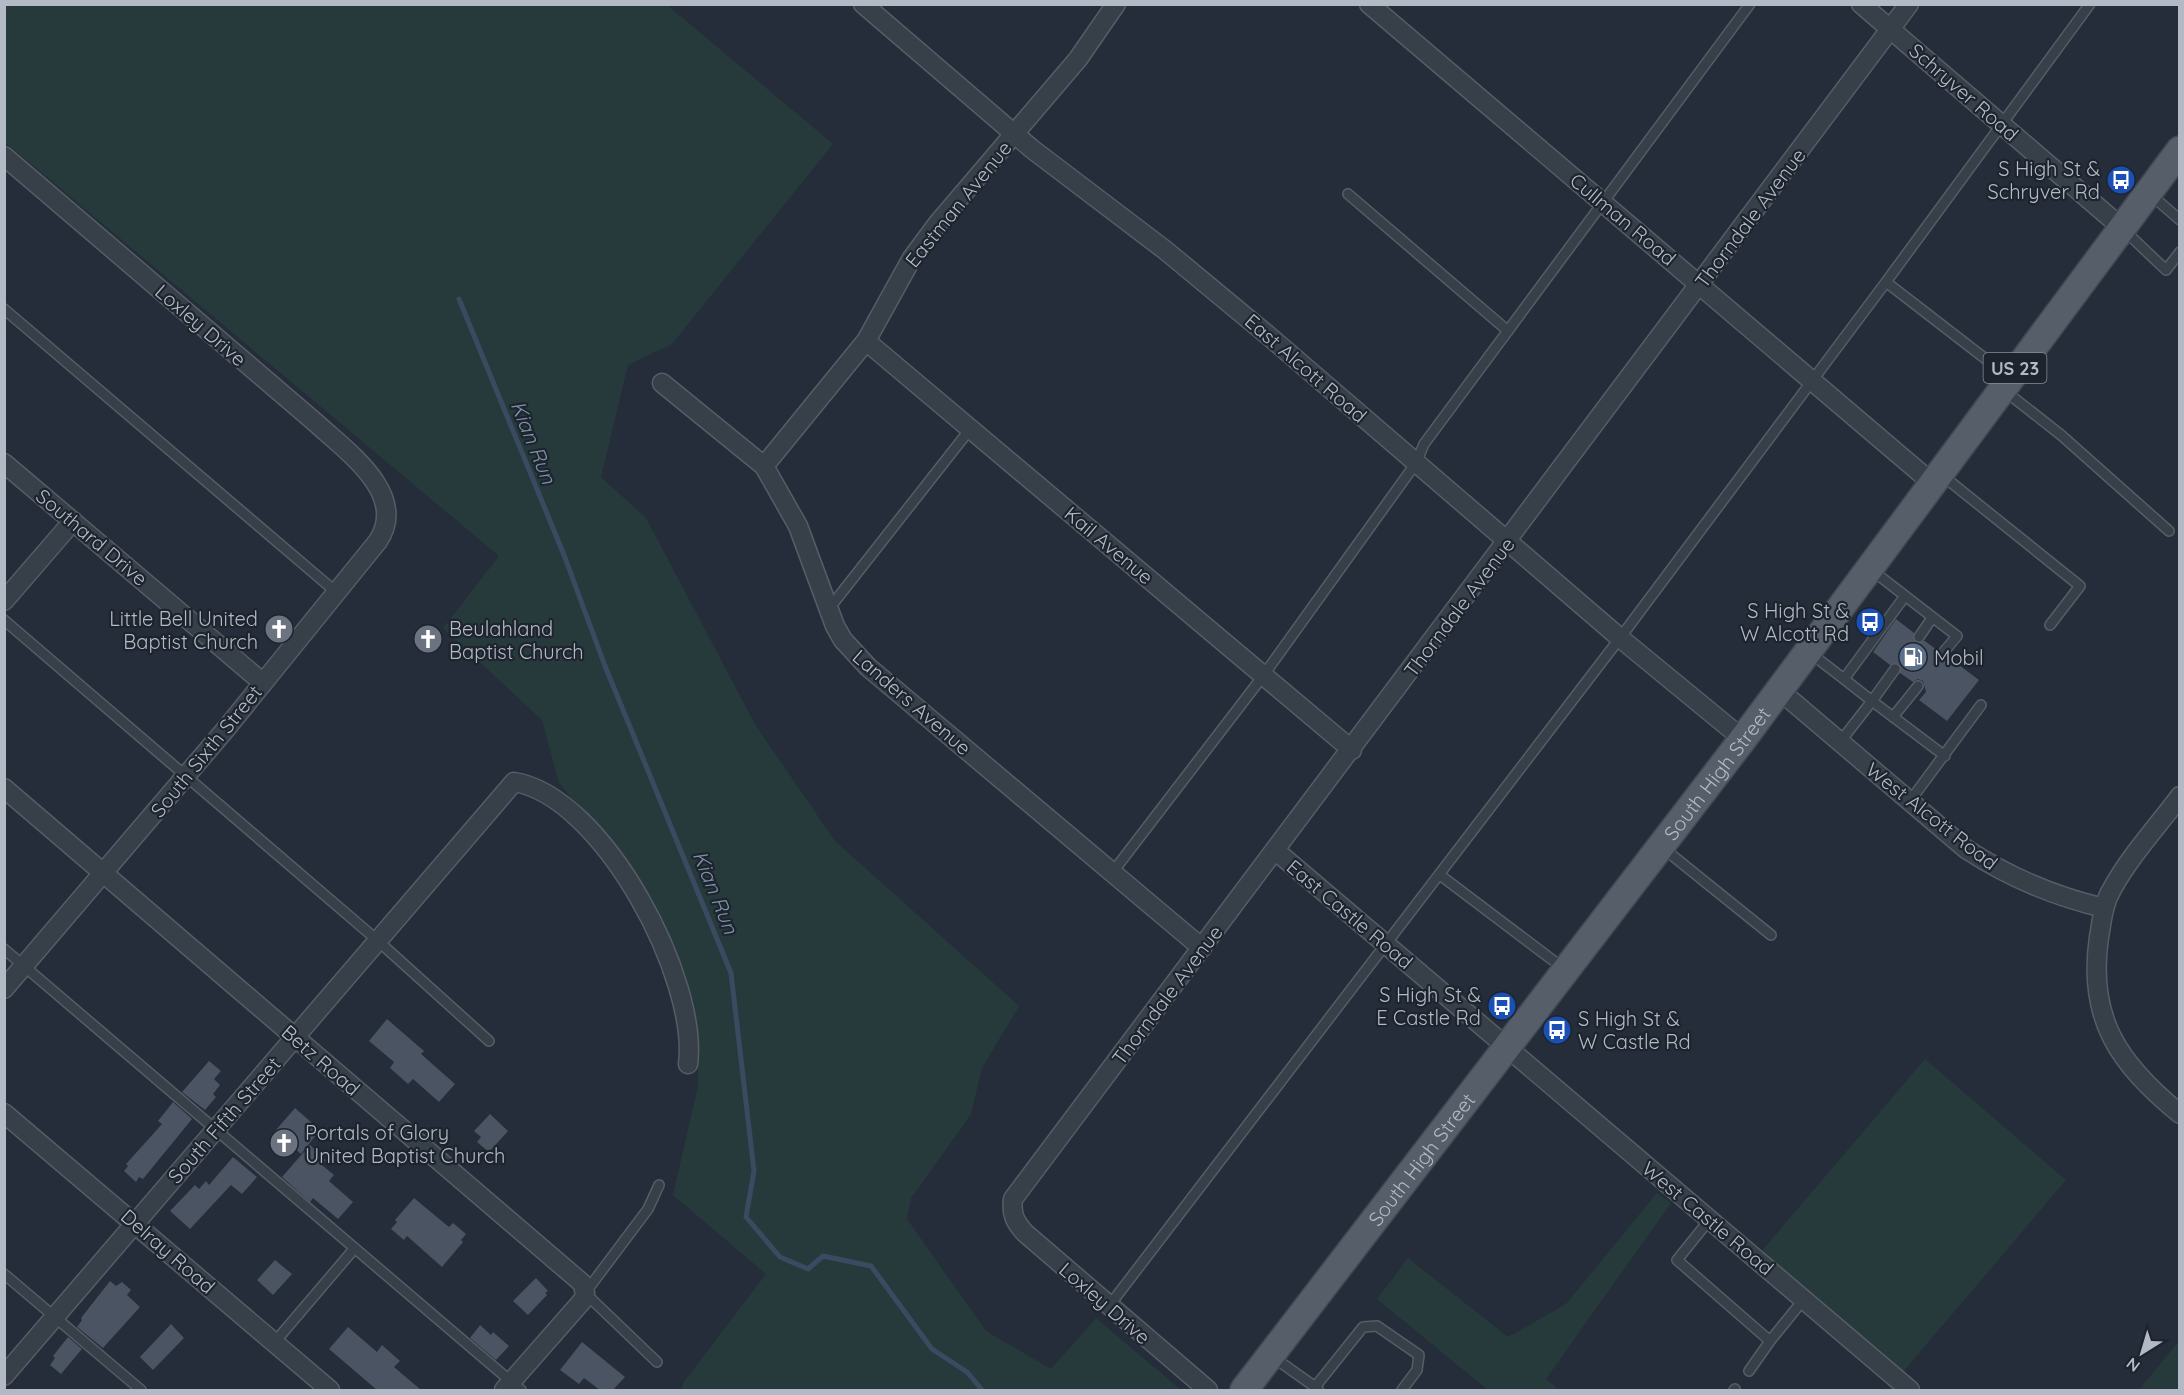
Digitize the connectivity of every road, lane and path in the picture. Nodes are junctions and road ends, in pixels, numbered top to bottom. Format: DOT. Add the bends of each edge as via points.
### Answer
graph roads {
  1 [pos="863,4"];
  2 [pos="1116,4"];
  3 [pos="1369,4"];
  4 [pos="1750,4"];
  5 [pos="1861,4"];
  6 [pos="1909,4"];
  7 [pos="2090,4"];
  8 [pos="1891,28"];
  9 [pos="2001,125"];
  10 [pos="1014,133"];
  11 [pos="4,156"];
  12 [pos="2176,162"];
  13 [pos="2148,192"];
  14 [pos="1348,194"];
  15 [pos="1602,203"];
  16 [pos="2180,220"];
  17 [pos="2121,227"];
  18 [pos="2180,252"];
  19 [pos="1886,282"];
  20 [pos="1700,285"];
  21 [pos="4,309"];
  22 [pos="1508,331"];
  23 [pos="866,341"];
  24 [pos="1811,381"];
  25 [pos="2005,382"];
  26 [pos="662,383"];
  27 [pos="971,428"];
  28 [pos="4,463"];
  29 [pos="1416,464"];
  30 [pos="764,466"];
  31 [pos="1935,477"];
  32 [pos="387,503"];
  33 [pos="73,521"];
  34 [pos="2169,531"];
  35 [pos="1509,542"];
  36 [pos="1869,567"];
  37 [pos="336,592"];
  38 [pos="1905,596"];
  39 [pos="4,601"];
  40 [pos="828,610"];
  41 [pos="1932,618"];
  42 [pos="4,620"];
  43 [pos="2050,625"];
  44 [pos="1919,637"];
  45 [pos="1620,638"];
  46 [pos="1807,651"];
  47 [pos="1942,654"];
  48 [pos="1895,669"];
  49 [pos="1263,676"];
  50 [pos="1844,680"];
  51 [pos="262,682"];
  52 [pos="1918,686"];
  53 [pos="1779,690"];
  54 [pos="1872,701"];
  55 [pos="1981,705"];
  56 [pos="1893,717"];
  57 [pos="1743,738"];
  58 [pos="1840,742"];
  59 [pos="1352,750"];
  60 [pos="1944,756"];
  61 [pos="186,776"];
  62 [pos="4,788"];
  63 [pos="2180,796"];
  64 [pos="1910,801"];
  65 [pos="1660,845"];
  66 [pos="1276,851"];
  67 [pos="1112,873"];
  68 [pos="104,874"];
  69 [pos="1440,875"];
  70 [pos="2104,908"];
  71 [pos="1771,935"];
  72 [pos="377,940"];
  73 [pos="1388,944"];
  74 [pos="1203,948"];
  75 [pos="4,949"];
  76 [pos="24,966"];
  77 [pos="1565,969"];
  78 [pos="4,989"];
  79 [pos="296,1037"];
  80 [pos="489,1041"];
  81 [pos="1506,1046"];
  82 [pos="688,1064"];
  83 [pos="4,1113"];
  84 [pos="2180,1114"];
  85 [pos="214,1130"];
  86 [pos="659,1185"];
  87 [pos="1012,1210"];
  88 [pos="1710,1219"];
  89 [pos="136,1223"];
  90 [pos="354,1249"];
  91 [pos="4,1274"];
  92 [pos="585,1293"];
  93 [pos="1804,1299"];
  94 [pos="1109,1306"];
  95 [pos="55,1317"];
  96 [pos="1770,1341"];
  97 [pos="274,1343"];
  98 [pos="1271,1356"];
  99 [pos="657,1362"];
  100 [pos="1749,1371"];
  101 [pos="4,1376"];
  102 [pos="512,1388"];
  103 [pos="1904,1388"];
  104 [pos="1317,1389"];
  105 [pos="141,1390"];
  106 [pos="330,1390"];
  107 [pos="1208,1390"];
  108 [pos="1244,1390"];
  109 [pos="1402,1390"];
  1 -- 10 [label="street, East Alcott Road"];
  2 -- 10 [label="street, Eastman Avenue" via="1078,59"];
  3 -- 15 [label="street, Cullman Road"];
  4 -- 15 [label="lane"];
  5 -- 8 [label="street, Schryver Road"];
  6 -- 8 [label="street, Thorndale Avenue"];
  7 -- 9 [label="lane"];
  8 -- 9 [label="street, Schryver Road"];
  8 -- 20 [label="street, Thorndale Avenue"];
  9 -- 17 [label="street, Schryver Road"];
  9 -- 19 [label="lane"];
  10 -- 23 [label="street, Eastman Avenue" via="912,258"];
  10 -- 29 [label="street, East Alcott Road" via="1165,250"];
  11 -- 32 [label="street, Loxley Drive" via="316,423 363,467"];
  12 -- 13 [label="main road, South High Street / US 23"];
  13 -- 16 [label="lane"];
  13 -- 17 [label="main road, South High Street / US 23"];
  14 -- 22 [label="lane"];
  15 -- 20 [label="street, Cullman Road"];
  15 -- 22 [label="lane"];
  17 -- 18 [label="lane" via="2166,270"];
  17 -- 25 [label="main road, South High Street / US 23"];
  19 -- 24 [label="lane"];
  19 -- 25 [label="lane"];
  20 -- 24 [label="street, Cullman Road"];
  20 -- 35 [label="street, Thorndale Avenue"];
  21 -- 37 [label="lane"];
  22 -- 29 [label="lane" via="1424,444"];
  23 -- 27 [label="street, Kail Avenue"];
  23 -- 30 [label="street, Eastman Avenue"];
  24 -- 31 [label="street, Cullman Road"];
  24 -- 45 [label="lane"];
  25 -- 31 [label="main road, South High Street / US 23"];
  25 -- 34 [label="lane"];
  26 -- 30 [label="street, Landers Avenue"];
  27 -- 40 [label="lane"];
  27 -- 49 [label="street, Kail Avenue"];
  28 -- 33 [label="street, Southard Drive"];
  29 -- 35 [label="street, East Alcott Road"];
  29 -- 49 [label="lane"];
  30 -- 40 [label="street, Landers Avenue" via="798,526"];
  31 -- 36 [label="main road, South High Street / US 23"];
  31 -- 43 [label="lane" via="2080,586"];
  32 -- 37 [label="street, South Sixth Street" via="383,533"];
  33 -- 39 [label="street"];
  33 -- 51 [label="street, Southard Drive"];
  35 -- 45 [label="street, East Alcott Road"];
  35 -- 59 [label="street, Thorndale Avenue"];
  36 -- 38 [label="lane"];
  36 -- 46 [label="main road, South High Street / US 23"];
  37 -- 51 [label="street, South Sixth Street"];
  38 -- 41 [label="lane"];
  38 -- 50 [label="lane"];
  40 -- 67 [label="street, Landers Avenue" via="843,640 868,666"];
  41 -- 44 [label="lane"];
  41 -- 47 [label="lane" via="1956,636"];
  42 -- 61 [label="lane"];
  45 -- 57 [label="street, East Alcott Road"];
  45 -- 69 [label="lane"];
  46 -- 50 [label="lane"];
  46 -- 53 [label="main road, South High Street / US 23"];
  48 -- 54 [label="lane"];
  49 -- 59 [label="street, Kail Avenue"];
  49 -- 67 [label="lane"];
  50 -- 54 [label="lane"];
  51 -- 61 [label="street, South Sixth Street"];
  52 -- 56 [label="lane"];
  53 -- 57 [label="main road, South High Street / US 23"];
  53 -- 58 [label="street, West Alcott Road"];
  54 -- 56 [label="lane"];
  54 -- 58 [label="lane"];
  55 -- 60 [label="lane"];
  56 -- 60 [label="lane"];
  57 -- 65 [label="main road, South High Street / US 23"];
  58 -- 64 [label="street, West Alcott Road"];
  59 -- 66 [label="street, Thorndale Avenue"];
  60 -- 64 [label="lane"];
  61 -- 68 [label="street, South Sixth Street"];
  61 -- 72 [label="lane"];
  62 -- 68 [label="street, Betz Road"];
  63 -- 70 [label="street" via="2121,874"];
  64 -- 70 [label="street, West Alcott Road" via="1966,849 1995,868 2065,899"];
  65 -- 71 [label="lane"];
  65 -- 77 [label="main road, South High Street / US 23"];
  66 -- 73 [label="street, East Castle Road"];
  66 -- 74 [label="street, Thorndale Avenue"];
  67 -- 74 [label="street, Landers Avenue"];
  68 -- 76 [label="street, South Sixth Street"];
  68 -- 79 [label="street, Betz Road"];
  69 -- 73 [label="lane"];
  69 -- 77 [label="lane"];
  70 -- 84 [label="street" via="2096,984 2102,1018 2116,1047 2140,1079"];
  72 -- 79 [label="street, South Fifth Street"];
  72 -- 80 [label="lane"];
  72 -- 82 [label="street, South Fifth Street" via="514,782 544,791 593,834 629,880 650,917 682,994 690,1036"];
  73 -- 81 [label="street, East Castle Road"];
  73 -- 94 [label="lane"];
  74 -- 87 [label="street, Thorndale Avenue" via="1018,1189"];
  75 -- 76 [label="lane"];
  76 -- 78 [label="street, South Sixth Street"];
  76 -- 85 [label="lane"];
  77 -- 81 [label="main road, South High Street / US 23"];
  79 -- 85 [label="street, South Fifth Street"];
  79 -- 92 [label="street, Betz Road" via="582,1283"];
  81 -- 88 [label="street, West Castle Road"];
  81 -- 98 [label="main road, South High Street / US 23"];
  83 -- 89 [label="street, Delray Road"];
  85 -- 89 [label="street, South Fifth Street"];
  85 -- 90 [label="lane"];
  86 -- 92 [label="lane" via="648,1209"];
  87 -- 94 [label="street, Loxley Drive" via="1024,1233"];
  88 -- 93 [label="street, West Castle Road"];
  88 -- 96 [label="lane" via="1677,1260"];
  89 -- 95 [label="street, South Fifth Street"];
  89 -- 97 [label="street, Delray Road"];
  90 -- 97 [label="lane"];
  90 -- 102 [label="lane"];
  91 -- 95 [label="lane"];
  92 -- 99 [label="lane, Betz Road"];
  92 -- 102 [label="street"];
  93 -- 96 [label="lane"];
  93 -- 103 [label="street, West Castle Road"];
  94 -- 107 [label="street, Loxley Drive"];
  95 -- 101 [label="street, South Fifth Street"];
  95 -- 105 [label="lane"];
  96 -- 100 [label="lane"];
  97 -- 106 [label="street, Delray Road"];
  98 -- 104 [label="lane"];
  98 -- 108 [label="main road, South High Street / US 23"];
  104 -- 109 [label="lane" via="1363,1327 1377,1326 1419,1355 1417,1370"];
}
